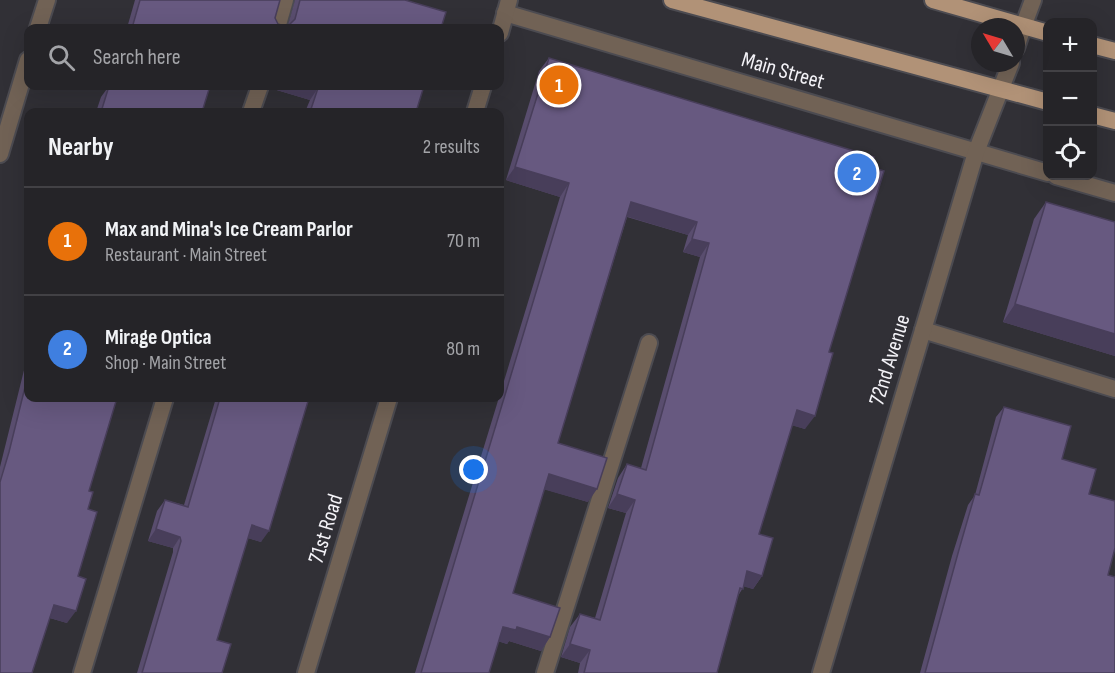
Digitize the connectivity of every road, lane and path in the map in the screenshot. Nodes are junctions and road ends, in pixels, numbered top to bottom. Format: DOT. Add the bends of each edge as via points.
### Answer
graph roads {
  1 [pos="46,0"];
  2 [pos="285,0"];
  3 [pos="672,0"];
  4 [pos="933,0"];
  5 [pos="1033,0"];
  6 [pos="507,6"];
  7 [pos="993,18"];
  8 [pos="1025,22"];
  9 [pos="39,24"];
  10 [pos="278,24"];
  11 [pos="502,24"];
  12 [pos="1025,28"];
  13 [pos="1043,32"];
  14 [pos="1097,46"];
  15 [pos="1115,51"];
  16 [pos="1008,72"];
  17 [pos="24,73"];
  18 [pos="259,90"];
  19 [pos="482,90"];
  20 [pos="1001,91"];
  21 [pos="1043,101"];
  22 [pos="253,108"];
  23 [pos="476,108"];
  24 [pos="1097,117"];
  25 [pos="1115,122"];
  26 [pos="976,152"];
  27 [pos="0,154"];
  28 [pos="1043,172"];
  29 [pos="1070,180"];
  30 [pos="1115,193"];
  31 [pos="923,330"];
  32 [pos="649,343"];
  33 [pos="1115,389"];
  34 [pos="164,402"];
  35 [pos="388,402"];
  36 [pos="82,673"];
  37 [pos="306,673"];
  38 [pos="545,673"];
  39 [pos="821,673"];
  1 -- 9 [label="street"];
  2 -- 10 [label="street"];
  3 -- 20 [label="main road, Main Street" via="906,61"];
  4 -- 7 [label="main road"];
  5 -- 8 [label="street"];
  6 -- 11 [label="street"];
  6 -- 26 [label="street, Main Street"];
  12 -- 13 [label="main road"];
  14 -- 15 [label="main road"];
  16 -- 20 [label="street, 72nd Avenue"];
  17 -- 27 [label="street"];
  18 -- 22 [label="street"];
  19 -- 23 [label="street"];
  20 -- 21 [label="main road, Main Street"];
  20 -- 26 [label="street, 72nd Avenue"];
  24 -- 25 [label="main road"];
  26 -- 28 [label="street, Main Street"];
  26 -- 31 [label="street, 72nd Avenue"];
  29 -- 30 [label="street"];
  31 -- 33 [label="street"];
  31 -- 39 [label="street, 72nd Avenue"];
  32 -- 38 [label="street"];
  34 -- 36 [label="street"];
  35 -- 37 [label="street, 71st Road"];
}
